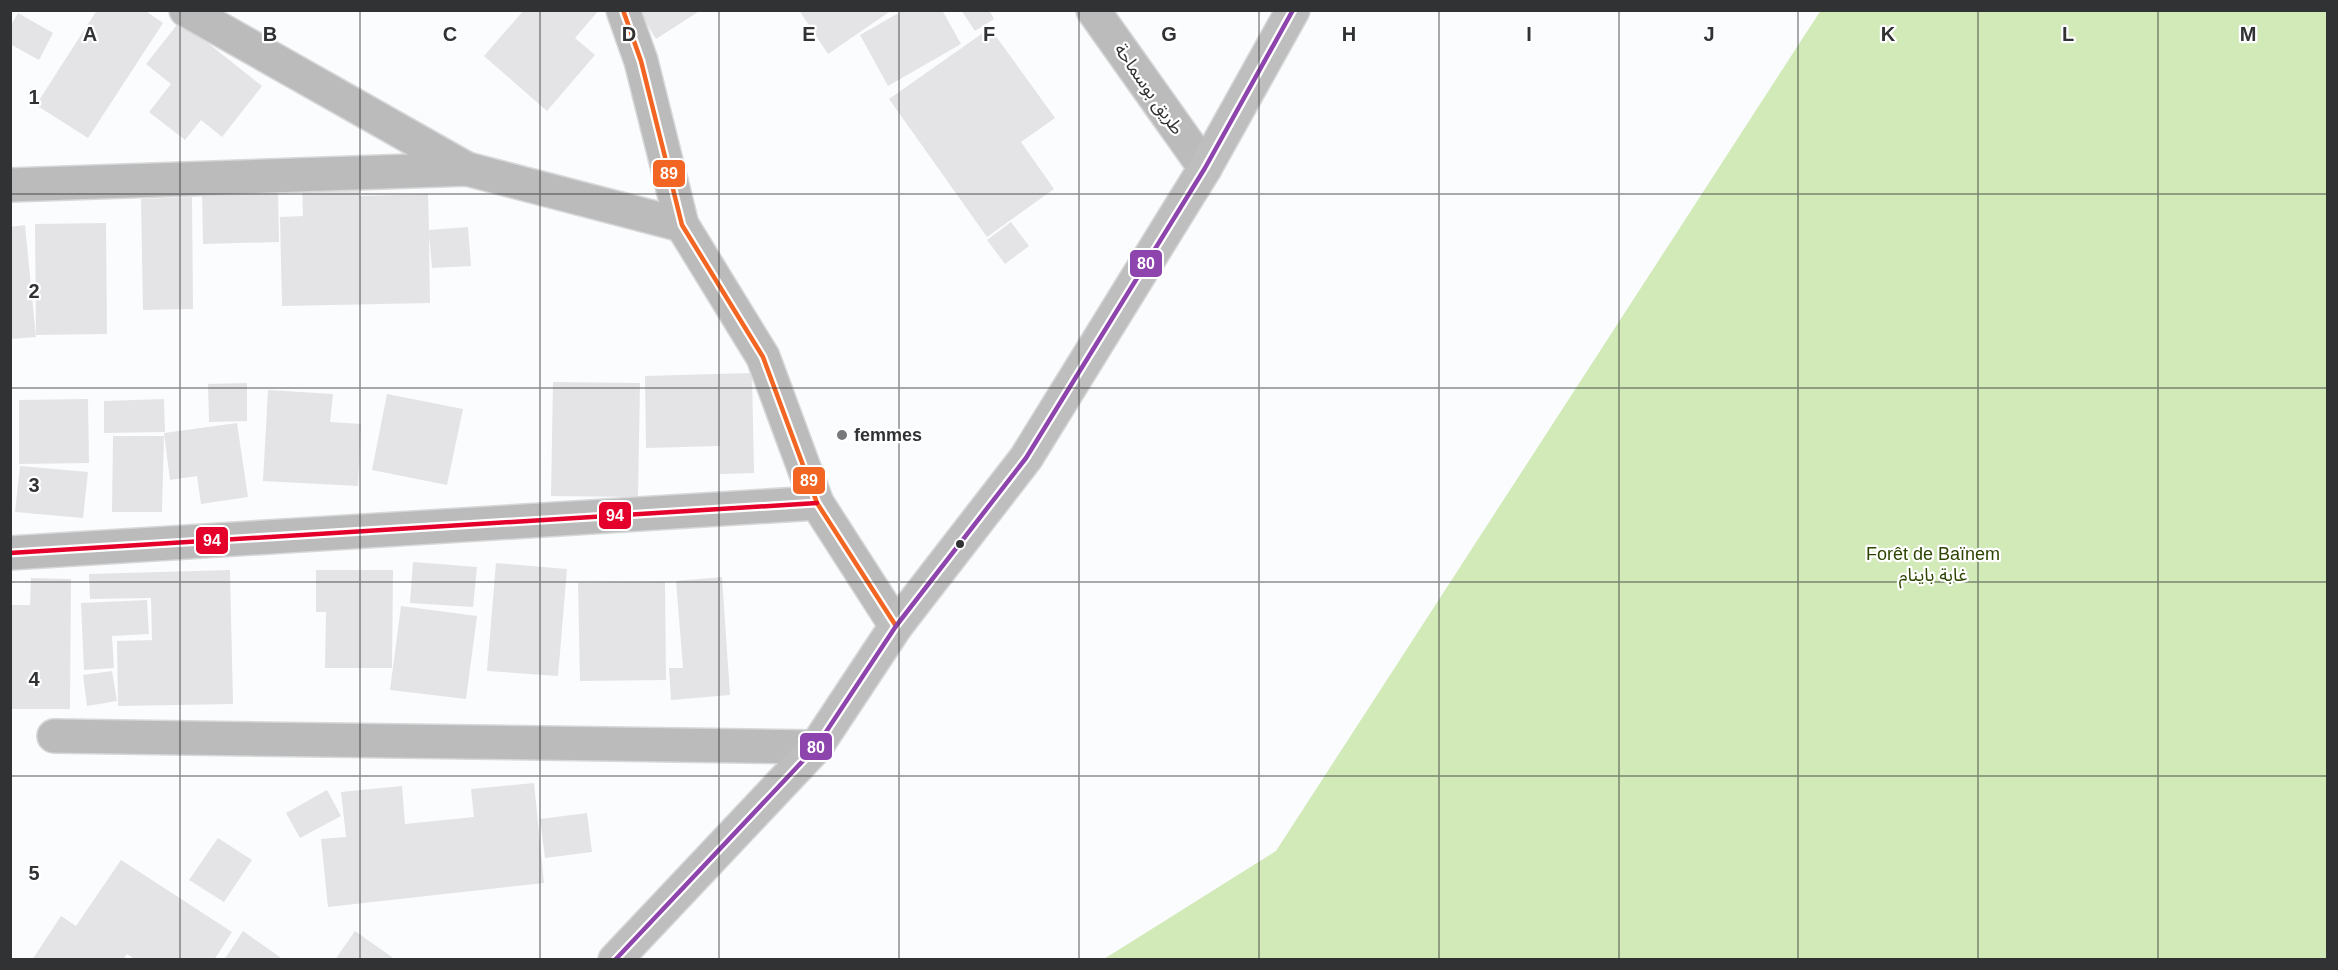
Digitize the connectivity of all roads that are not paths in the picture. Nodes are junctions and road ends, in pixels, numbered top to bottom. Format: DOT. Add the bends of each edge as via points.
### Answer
graph roads {
  1 [pos="186,10"];
  2 [pos="623,10"];
  3 [pos="1093,10"];
  4 [pos="1293,10"];
  5 [pos="1205,168"];
  6 [pos="467,169"];
  7 [pos="10,185"];
  8 [pos="682,225"];
  9 [pos="817,503"];
  10 [pos="10,553"];
  11 [pos="896,626"];
  12 [pos="54,736"];
  13 [pos="816,747"];
  14 [pos="615,960"];
  1 -- 6 [label="street"];
  2 -- 8 [label="street" via="641,61"];
  3 -- 5 [label="street, طريق بوسماحة"];
  4 -- 5 [label="main road"];
  5 -- 11 [label="main road" via="1026,458"];
  6 -- 7 [label="street"];
  6 -- 8 [label="street"];
  8 -- 9 [label="street" via="764,357"];
  9 -- 10 [label="street"];
  9 -- 11 [label="street"];
  11 -- 13 [label="main road"];
  12 -- 13 [label="street"];
  13 -- 14 [label="main road"];
}
